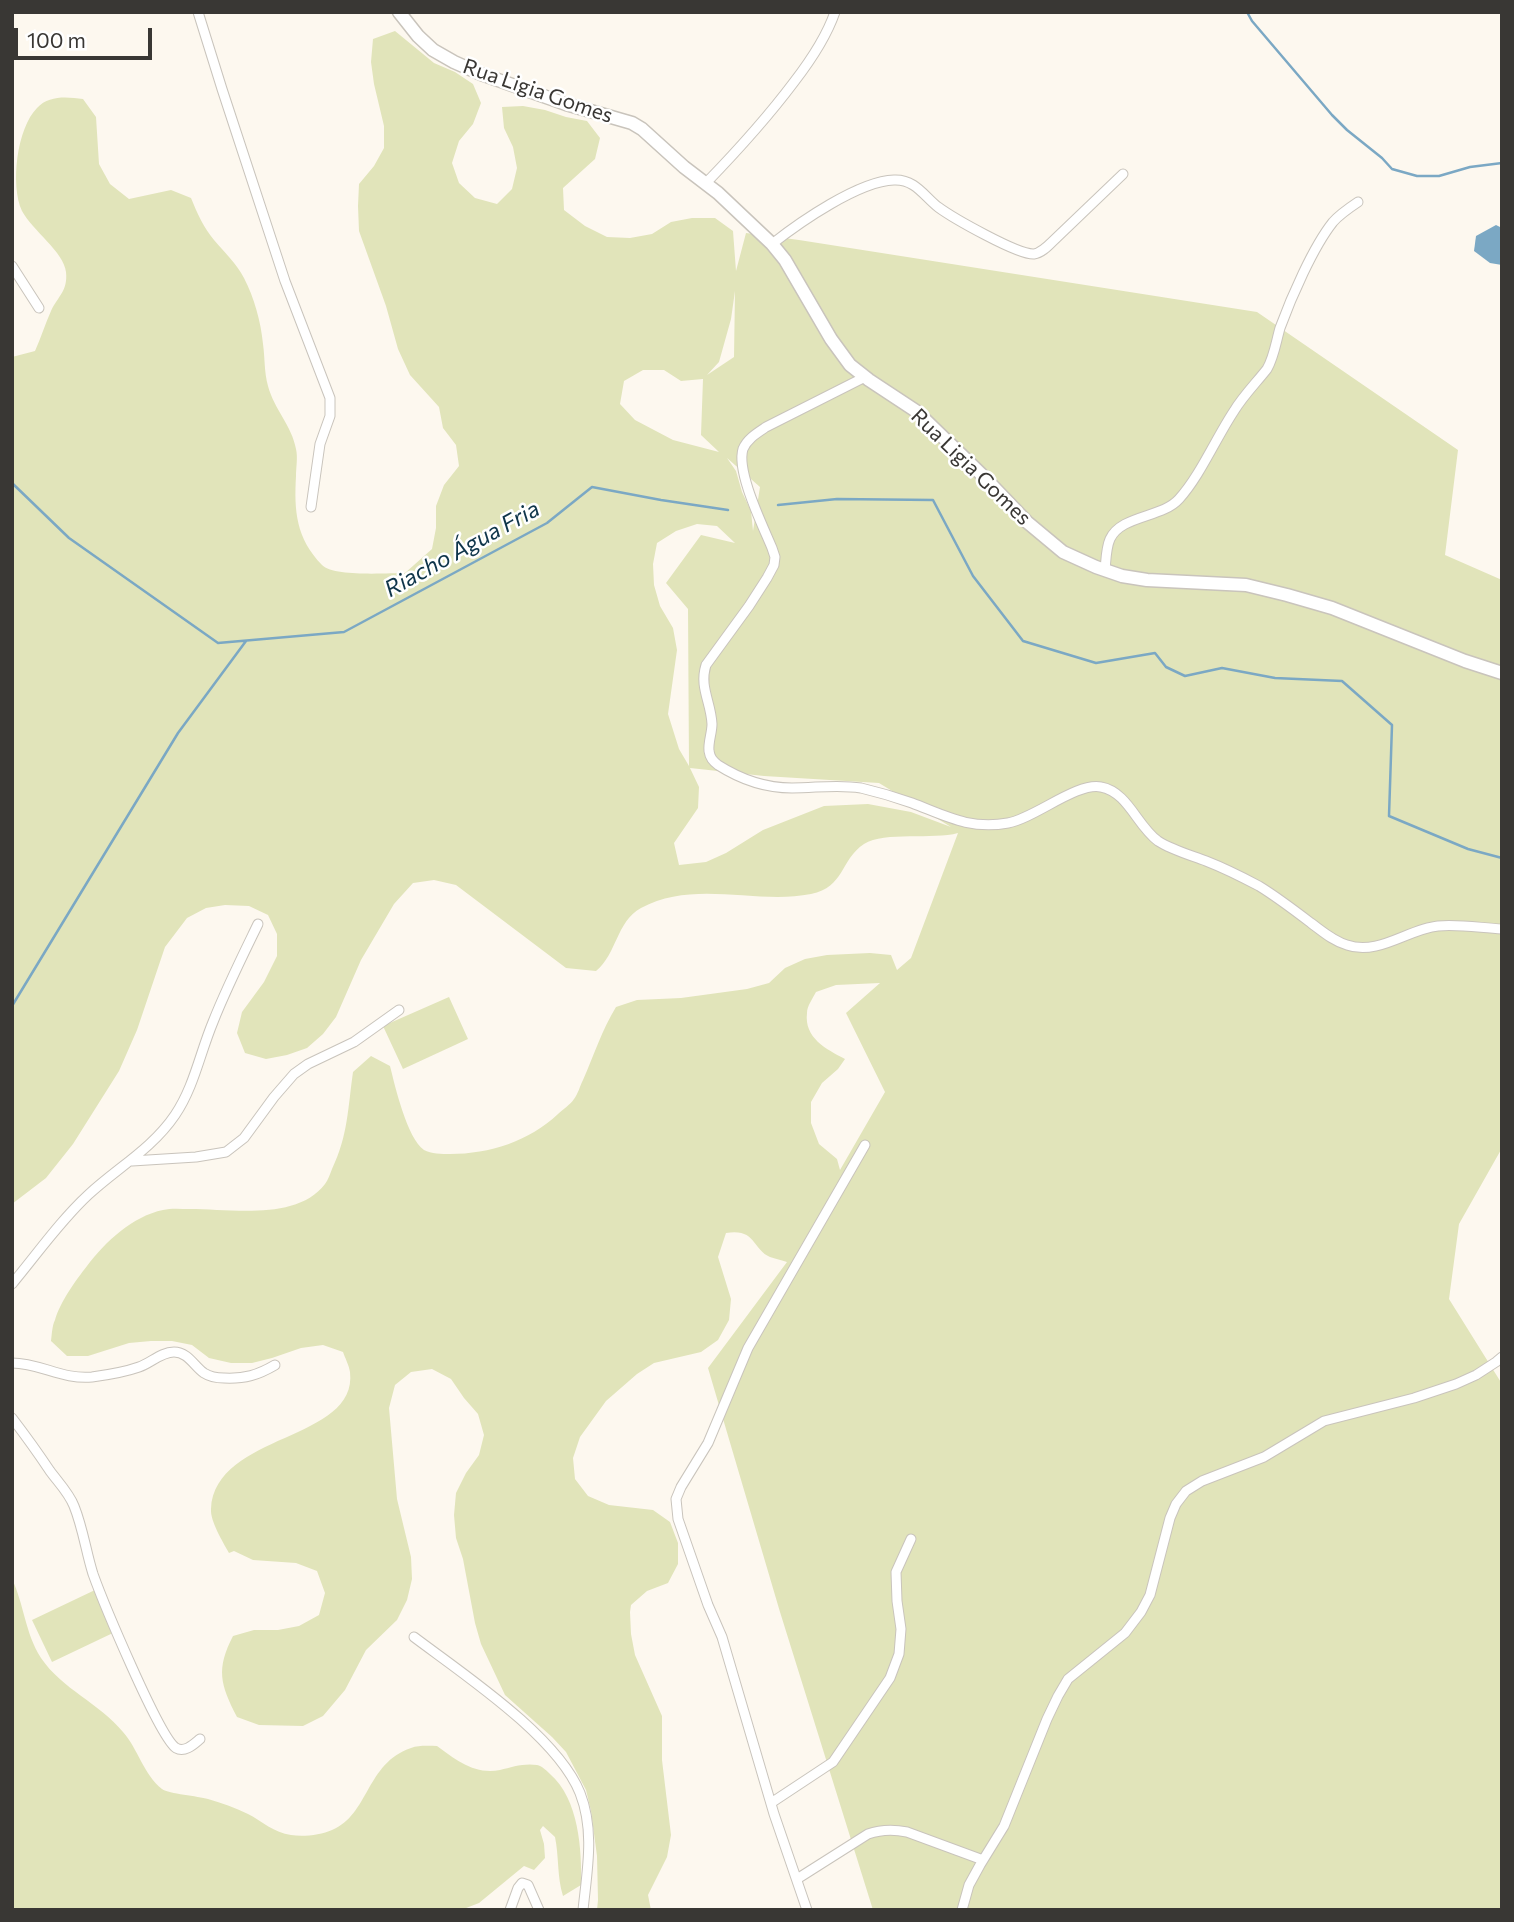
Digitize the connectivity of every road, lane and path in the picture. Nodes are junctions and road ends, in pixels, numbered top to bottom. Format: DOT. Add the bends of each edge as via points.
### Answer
graph roads {
  1 [pos="198,12"];
  2 [pos="399,12"];
  3 [pos="835,12"];
  4 [pos="1123,174"];
  5 [pos="706,183"];
  6 [pos="1358,202"];
  7 [pos="772,244"];
  8 [pos="12,266"];
  9 [pos="39,308"];
  10 [pos="865,377"];
  11 [pos="311,507"];
  12 [pos="1105,570"];
  13 [pos="1502,673"];
  14 [pos="258,924"];
  15 [pos="1502,929"];
  16 [pos="399,1010"];
  17 [pos="865,1145"];
  18 [pos="132,1161"];
  19 [pos="12,1284"];
  20 [pos="1502,1357"];
  21 [pos="12,1363"];
  22 [pos="275,1364"];
  23 [pos="12,1418"];
  24 [pos="911,1539"];
  25 [pos="414,1637"];
  26 [pos="200,1740"];
  27 [pos="771,1803"];
  28 [pos="983,1860"];
  29 [pos="797,1879"];
  30 [pos="510,1910"];
  31 [pos="539,1910"];
  32 [pos="583,1910"];
  33 [pos="807,1910"];
  34 [pos="962,1910"];
  1 -- 11 [label="street" via="285,281 330,398"];
  2 -- 5 [label="street, Rua Ligia Gomes" via="425,43 454,62 632,123"];
  3 -- 5 [label="street" via="825,38 776,107"];
  4 -- 7 [label="street" via="1034,254 1004,244 942,209 915,185 894,180 875,183 836,202"];
  5 -- 7 [label="street, Rua Ligia Gomes"];
  6 -- 12 [label="street" via="1334,221 1322,239 1280,328 1271,362 1234,410 1188,486 1171,506 1115,532 1107,548"];
  7 -- 10 [label="street, Rua Ligia Gomes" via="831,339"];
  8 -- 9 [label="street"];
  10 -- 12 [label="street, Rua Ligia Gomes" via="916,411 1045,538 1063,552"];
  10 -- 15 [label="street" via="766,427 743,449 745,478 775,557 767,578 702,675 712,717 712,760 764,785 857,788 954,821 979,824 1009,823 1077,791 1102,787 1122,798 1164,845 1258,886 1346,945 1372,946 1439,926"];
  12 -- 13 [label="street, Rua Ligia Gomes" via="1147,580 1246,585 1287,595"];
  14 -- 18 [label="street" via="213,1021 187,1094 156,1139"];
  16 -- 18 [label="street" via="354,1042 293,1074 244,1138 226,1152"];
  17 -- 27 [label="street" via="748,1348 708,1443 676,1499 678,1519 722,1637"];
  18 -- 19 [label="street" via="85,1198"];
  20 -- 28 [label="street" via="1456,1384 1324,1420 1264,1457 1186,1491 1170,1518 1150,1595 1141,1612 1125,1633 1068,1679 1004,1826"];
  21 -- 22 [label="street" via="90,1377 140,1367 172,1352 189,1358 208,1376 240,1379"];
  23 -- 26 [label="street" via="74,1506 104,1601 163,1730 180,1749"];
  24 -- 27 [label="street" via="896,1572 901,1629 899,1654 890,1678 832,1762"];
  25 -- 32 [label="street" via="520,1719 569,1773 580,1793 589,1833"];
  27 -- 29 [label="street"];
  28 -- 29 [label="street" via="907,1832 879,1830"];
  28 -- 34 [label="street"];
  29 -- 33 [label="street"];
  30 -- 31 [label="street" via="522,1883 528,1885"];
}
